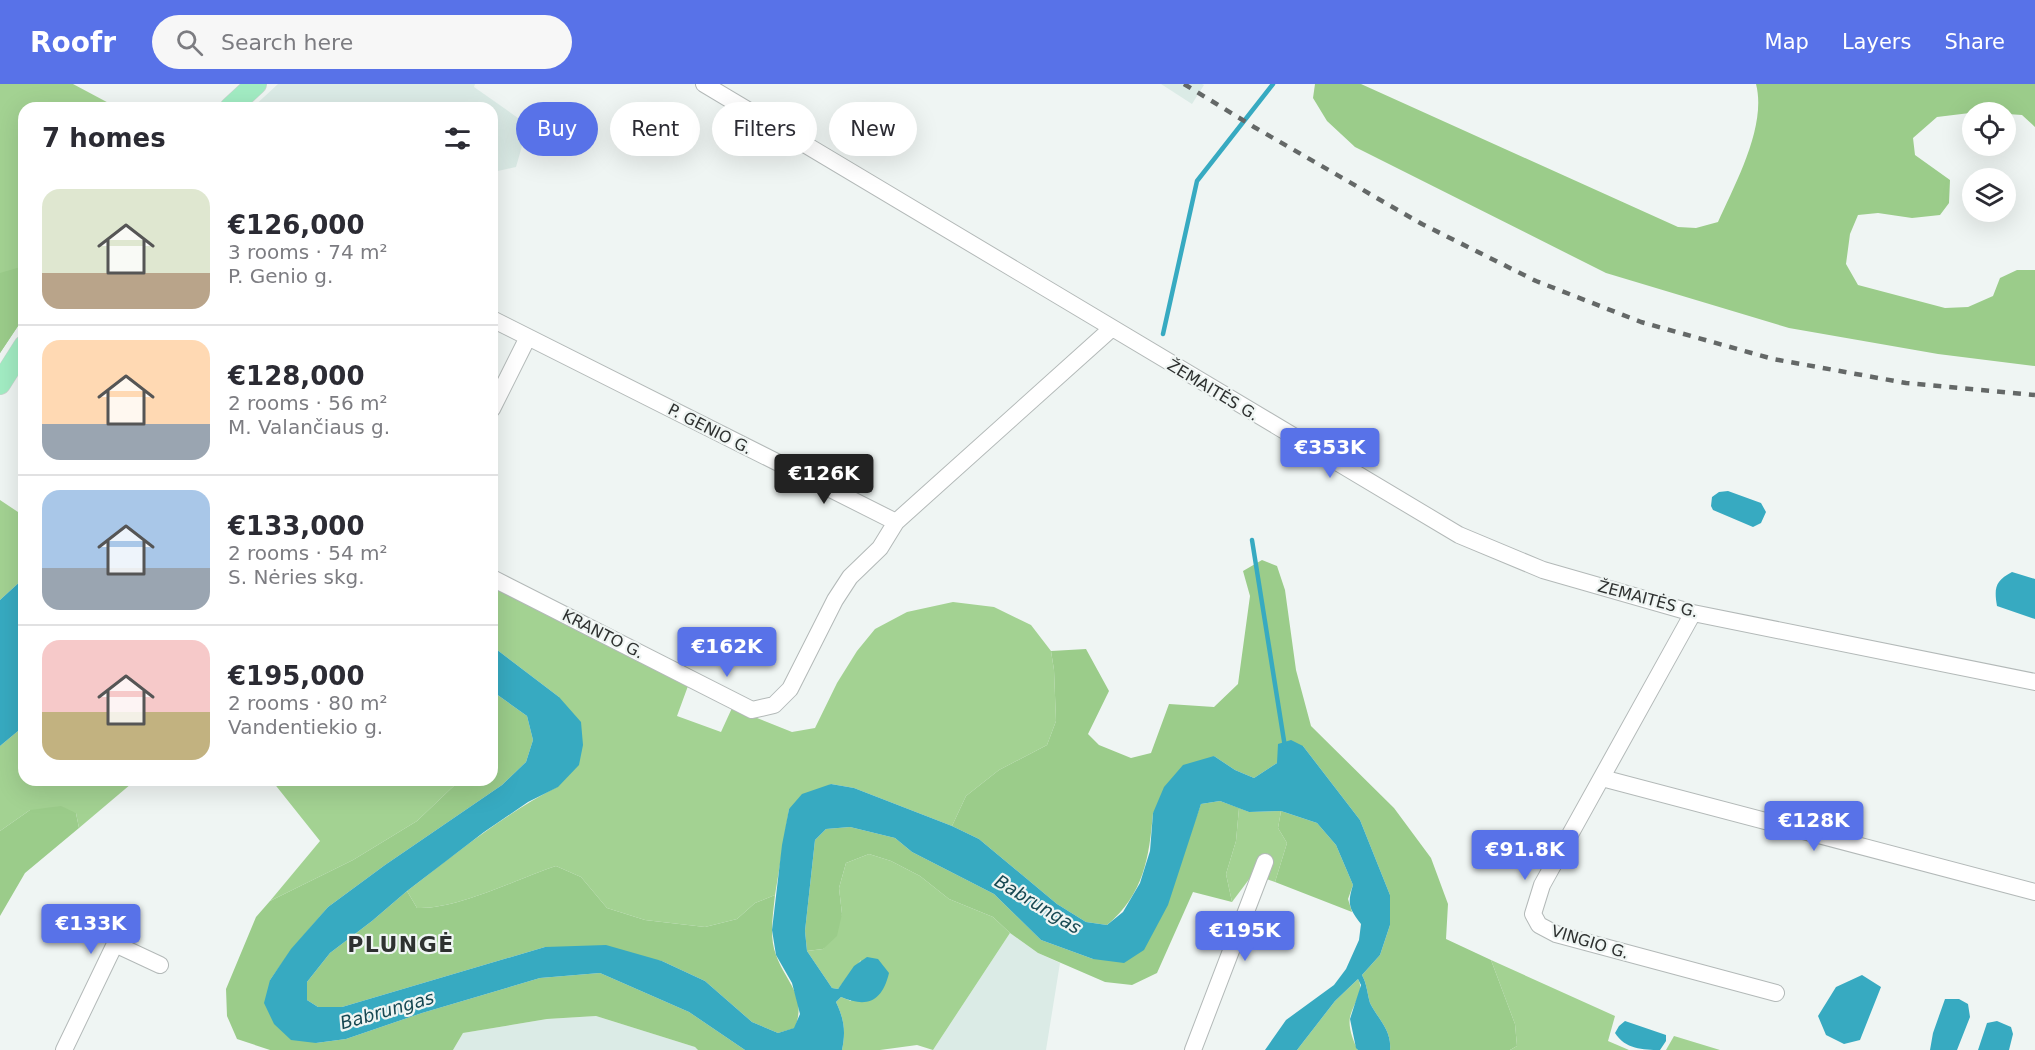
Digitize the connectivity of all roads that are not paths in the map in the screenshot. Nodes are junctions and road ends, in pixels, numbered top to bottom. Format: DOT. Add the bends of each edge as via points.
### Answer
graph roads {
  1 [pos="256,84"];
  2 [pos="704,84"];
  3 [pos="236,102"];
  4 [pos="498,322"];
  5 [pos="1111,329"];
  6 [pos="528,337"];
  7 [pos="18,356"];
  8 [pos="0,384"];
  9 [pos="498,397"];
  10 [pos="896,522"];
  11 [pos="498,581"];
  12 [pos="1693,613"];
  13 [pos="2035,682"];
  14 [pos="1602,778"];
  15 [pos="1265,862"];
  16 [pos="2035,892"];
  17 [pos="160,964"];
  18 [pos="1776,993"];
  19 [pos="63,1050"];
  20 [pos="1192,1050"];
  1 -- 3 [label="main road"];
  2 -- 5 [label="street, ŽEMAITĖS G."];
  4 -- 6 [label="street, P. GENIO G."];
  5 -- 10 [label="street"];
  5 -- 12 [label="street, ŽEMAITĖS G." via="1459,535 1543,570"];
  6 -- 9 [label="street"];
  6 -- 10 [label="street, P. GENIO G."];
  7 -- 8 [label="main road"];
  10 -- 11 [label="street, KRANTO G." via="880,548 850,577 835,600 790,689 774,705 752,710"];
  12 -- 13 [label="street, ŽEMAITĖS G."];
  12 -- 14 [label="street, VINGIO G."];
  14 -- 16 [label="street"];
  14 -- 18 [label="street, VINGIO G." via="1542,885 1533,914 1539,925 1556,934"];
  15 -- 20 [label="street"];
  17 -- 19 [label="street" via="115,944"];
}
